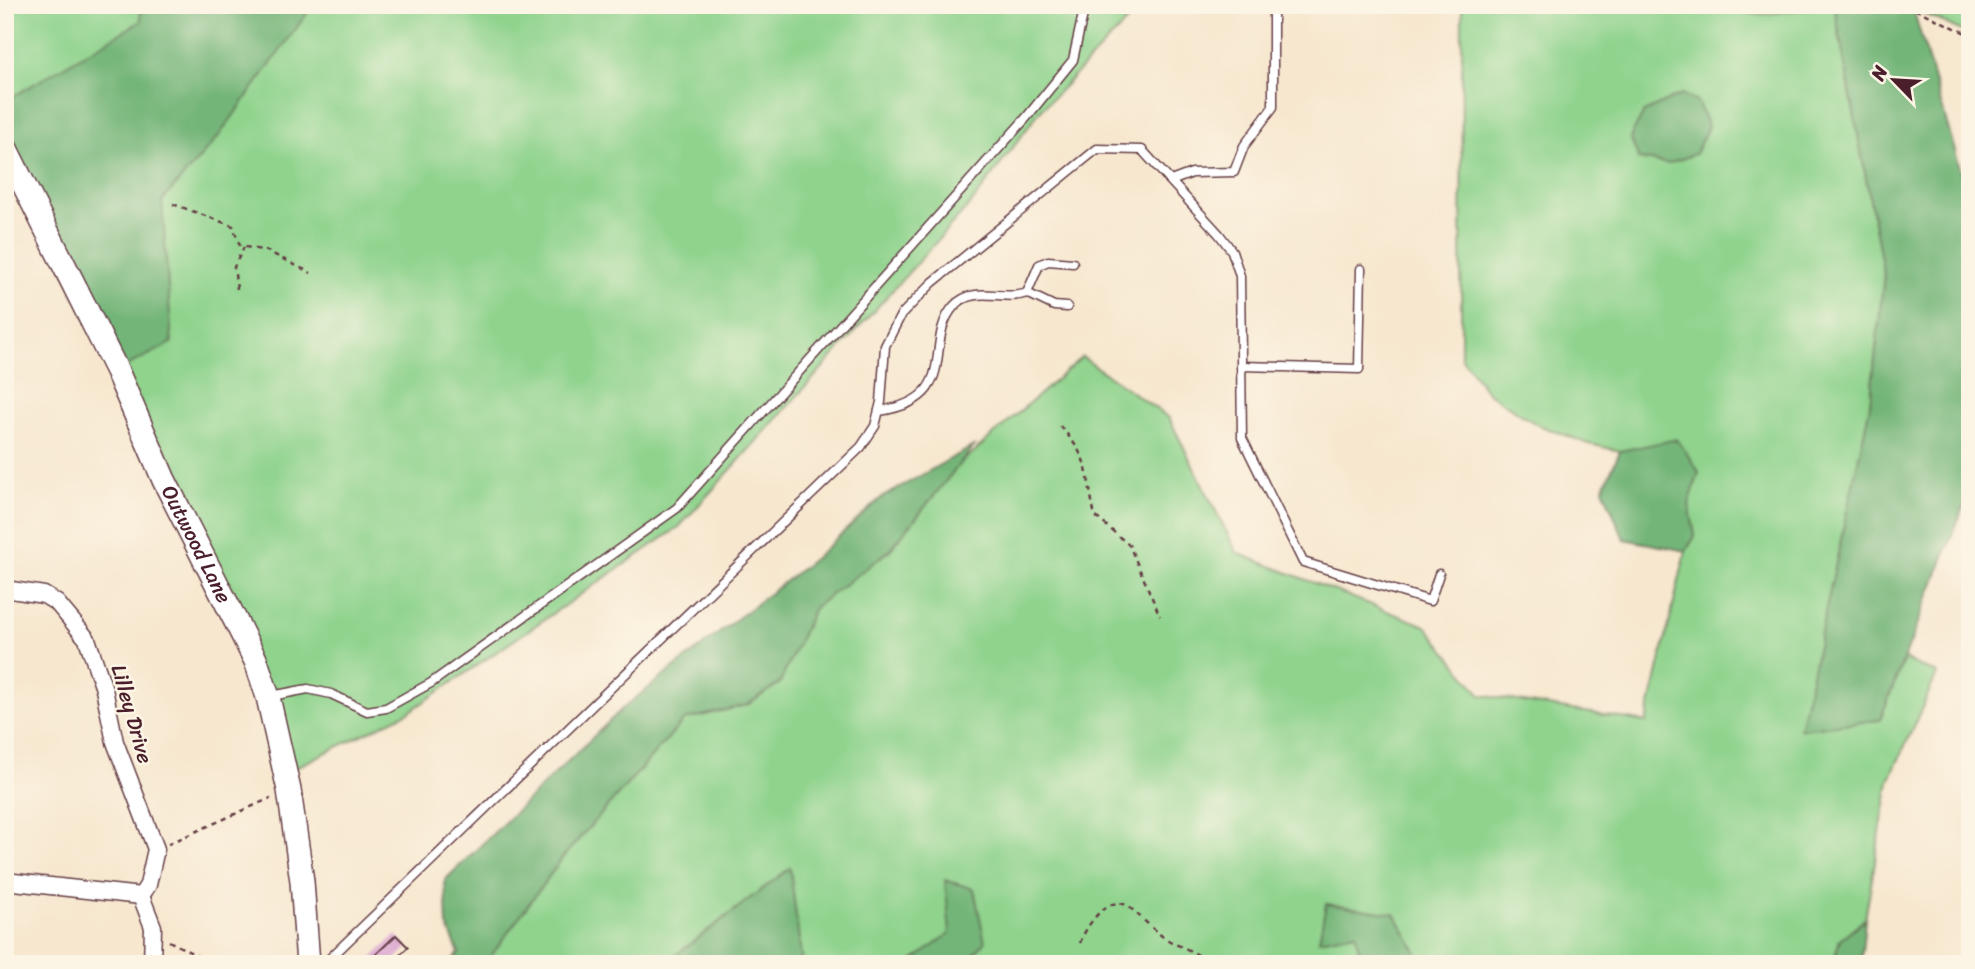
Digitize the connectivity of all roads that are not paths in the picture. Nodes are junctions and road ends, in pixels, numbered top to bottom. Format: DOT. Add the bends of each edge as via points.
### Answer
graph roads {
  1 [pos="1085,5"];
  2 [pos="1273,5"];
  3 [pos="5,147"];
  4 [pos="1171,181"];
  5 [pos="1073,263"];
  6 [pos="1361,269"];
  7 [pos="1027,293"];
  8 [pos="1067,307"];
  9 [pos="1241,366"];
  10 [pos="879,411"];
  11 [pos="1439,574"];
  12 [pos="5,589"];
  13 [pos="268,696"];
  14 [pos="5,881"];
  15 [pos="141,896"];
  16 [pos="152,964"];
  17 [pos="308,964"];
  18 [pos="324,964"];
  1 -- 13 [label="lane" via="1073,60 1026,118 677,508 431,684 386,708 367,711 308,689"];
  2 -- 4 [label="lane" via="1273,107 1244,146 1234,172 1192,173"];
  3 -- 13 [label="main road, Outwood Lane" via="256,661"];
  4 -- 9 [label="lane" via="1232,251 1240,276"];
  4 -- 10 [label="lane" via="1142,150 1097,149 932,283 901,315 885,346"];
  5 -- 7 [label="lane" via="1038,265"];
  6 -- 9 [label="lane" via="1359,369"];
  7 -- 8 [label="lane"];
  7 -- 10 [label="lane" via="1015,298 978,294 955,306 946,322 935,375 910,401"];
  9 -- 11 [label="lane" via="1242,438 1303,562 1430,601"];
  10 -- 18 [label="lane" via="861,447"];
  12 -- 15 [label="street, Lilley Drive" via="44,595 57,603 87,639 115,742 156,849"];
  13 -- 17 [label="main road, Outwood Lane" via="289,790"];
  14 -- 15 [label="street"];
  15 -- 16 [label="street" via="153,927"];
}
